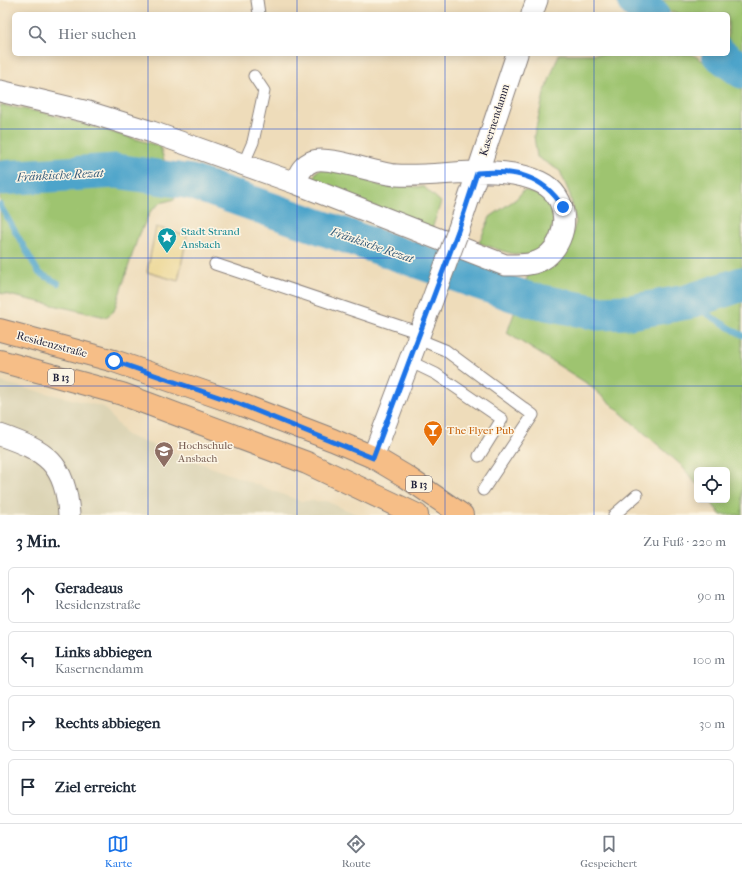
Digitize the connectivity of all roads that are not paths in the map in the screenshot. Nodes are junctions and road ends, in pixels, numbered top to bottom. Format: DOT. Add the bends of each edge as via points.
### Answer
graph roads {
  1 [pos="257,0"];
  2 [pos="537,0"];
  3 [pos="259,12"];
  4 [pos="533,12"];
  5 [pos="516,56"];
  6 [pos="254,76"];
  7 [pos="0,91"];
  8 [pos="243,165"];
  9 [pos="477,173"];
  10 [pos="294,184"];
  11 [pos="215,264"];
  12 [pos="0,330"];
  13 [pos="419,336"];
  14 [pos="0,361"];
  15 [pos="409,361"];
  16 [pos="0,435"];
  17 [pos="479,456"];
  18 [pos="373,458"];
  19 [pos="358,487"];
  20 [pos="483,490"];
  21 [pos="638,495"];
  22 [pos="69,515"];
  23 [pos="418,515"];
  24 [pos="462,515"];
  25 [pos="614,515"];
  1 -- 3 [label="lane"];
  2 -- 4 [label="street"];
  5 -- 9 [label="street, Kasernendamm"];
  6 -- 8 [label="lane" via="264,91 253,142"];
  7 -- 8 [label="street" via="88,112"];
  8 -- 10 [label="street"];
  9 -- 10 [label="street" via="396,175 341,162 314,160 302,168"];
  9 -- 10 [label="street" via="522,175 541,182 554,193 563,207 565,227 557,245 545,257 528,264 505,265"];
  9 -- 13 [label="street, Kasernendamm, bridge"];
  11 -- 13 [label="lane"];
  12 -- 18 [label="main road, Residenzstraße / B 13" via="122,364 242,405"];
  13 -- 15 [label="street, Kasernendamm"];
  13 -- 20 [label="lane" via="445,350 533,415"];
  14 -- 19 [label="main road, B 13" via="122,394 307,463"];
  15 -- 17 [label="lane" via="436,374 502,420"];
  15 -- 18 [label="street, Kasernendamm"];
  16 -- 22 [label="street" via="33,447 49,460 63,479 68,495"];
  18 -- 19 [label="main road"];
  18 -- 24 [label="main road, B 13" via="418,483"];
  19 -- 23 [label="main road, B 13"];
  21 -- 25 [label="lane"];
}
